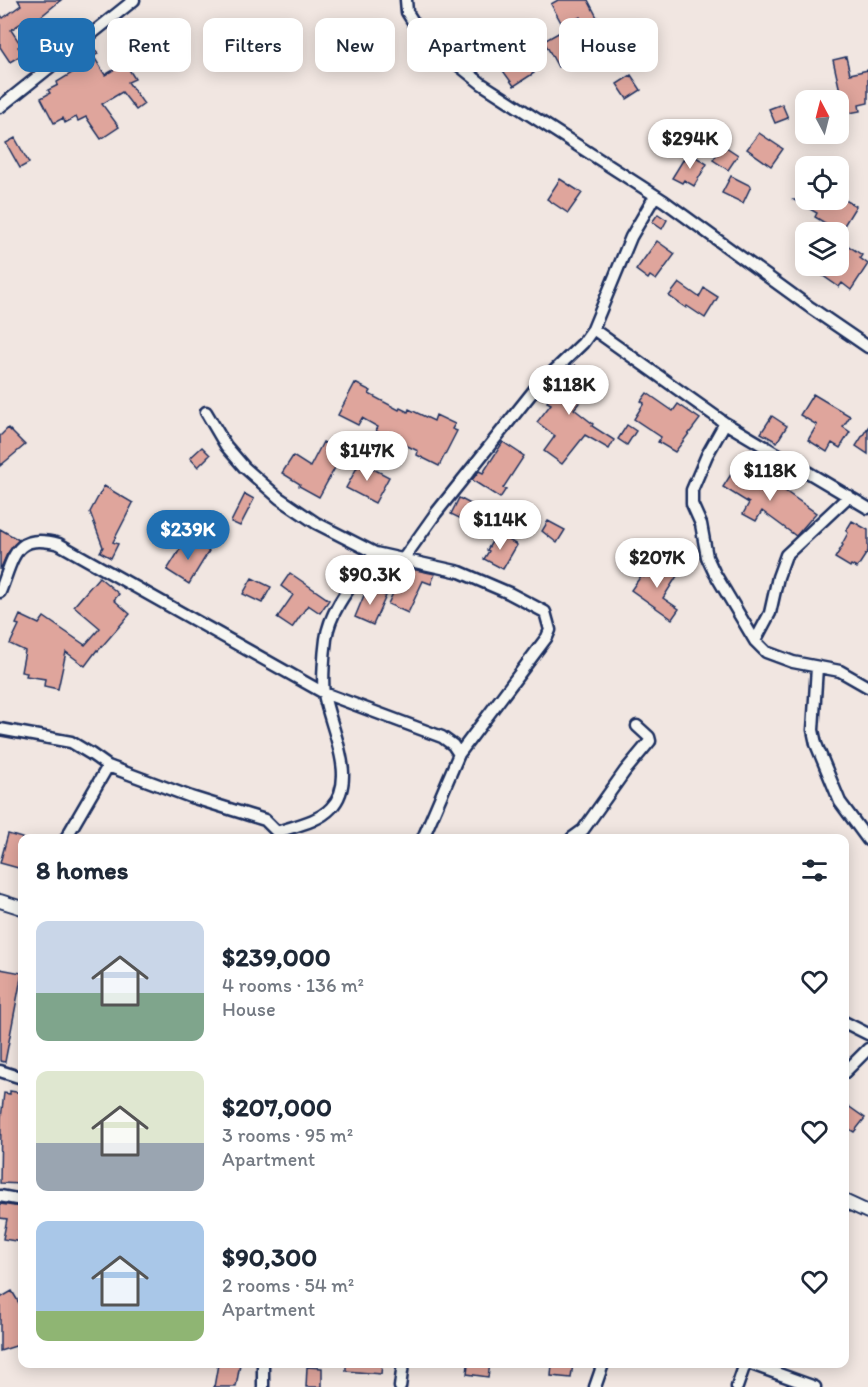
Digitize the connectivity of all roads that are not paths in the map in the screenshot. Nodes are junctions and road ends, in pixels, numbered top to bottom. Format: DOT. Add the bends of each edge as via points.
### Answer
graph roads {
  1 [pos="134,0"];
  2 [pos="406,0"];
  3 [pos="0,106"];
  4 [pos="655,196"];
  5 [pos="593,329"];
  6 [pos="868,347"];
  7 [pos="206,412"];
  8 [pos="726,423"];
  9 [pos="849,496"];
  10 [pos="868,508"];
  11 [pos="375,553"];
  12 [pos="405,558"];
  13 [pos="0,592"];
  14 [pos="755,641"];
  15 [pos="817,667"];
  16 [pos="868,687"];
  17 [pos="324,693"];
  18 [pos="637,726"];
  19 [pos="0,729"];
  20 [pos="459,754"];
  21 [pos="108,766"];
  22 [pos="68,834"];
  23 [pos="276,834"];
  24 [pos="279,834"];
  25 [pos="425,834"];
  26 [pos="578,834"];
  27 [pos="868,840"];
  28 [pos="0,901"];
  29 [pos="18,907"];
  30 [pos="849,1024"];
  31 [pos="867,1030"];
  32 [pos="868,1049"];
  33 [pos="849,1068"];
  34 [pos="0,1071"];
  35 [pos="18,1077"];
  36 [pos="0,1196"];
  37 [pos="18,1199"];
  38 [pos="849,1203"];
  39 [pos="868,1212"];
  40 [pos="263,1368"];
  41 [pos="402,1368"];
  42 [pos="602,1368"];
  43 [pos="744,1368"];
  44 [pos="762,1368"];
  45 [pos="262,1387"];
  46 [pos="400,1387"];
  47 [pos="596,1387"];
  48 [pos="737,1387"];
  49 [pos="815,1387"];
  1 -- 3 [label="street"];
  2 -- 4 [label="street" via="407,12 422,36 482,84"];
  4 -- 5 [label="street" via="631,237"];
  4 -- 6 [label="street"];
  5 -- 8 [label="street"];
  5 -- 12 [label="street" via="535,389"];
  7 -- 11 [label="street" via="226,446 279,498 316,523"];
  8 -- 9 [label="street"];
  8 -- 14 [label="street" via="698,474 692,504 701,524 707,557"];
  9 -- 10 [label="street"];
  9 -- 14 [label="street" via="786,555 770,613"];
  11 -- 12 [label="street"];
  11 -- 17 [label="street" via="330,623"];
  12 -- 20 [label="street" via="460,572 509,593 545,612 549,622 547,637"];
  13 -- 17 [label="street" via="18,549 31,541 59,544"];
  14 -- 15 [label="street" via="766,652"];
  15 -- 16 [label="street" via="840,671"];
  15 -- 27 [label="street" via="813,730 816,744 840,802"];
  17 -- 20 [label="street" via="442,737"];
  17 -- 24 [label="street" via="340,748 340,795 316,819"];
  18 -- 26 [label="street" via="650,741"];
  19 -- 21 [label="street" via="71,742"];
  20 -- 25 [label="street"];
  21 -- 22 [label="street"];
  21 -- 23 [label="street" via="265,820"];
  28 -- 29 [label="street"];
  30 -- 31 [label="street"];
  32 -- 33 [label="street"];
  34 -- 35 [label="street"];
  36 -- 37 [label="street"];
  38 -- 39 [label="street"];
  40 -- 45 [label="street"];
  41 -- 46 [label="street"];
  42 -- 47 [label="street"];
  43 -- 48 [label="street"];
  44 -- 49 [label="street"];
}
